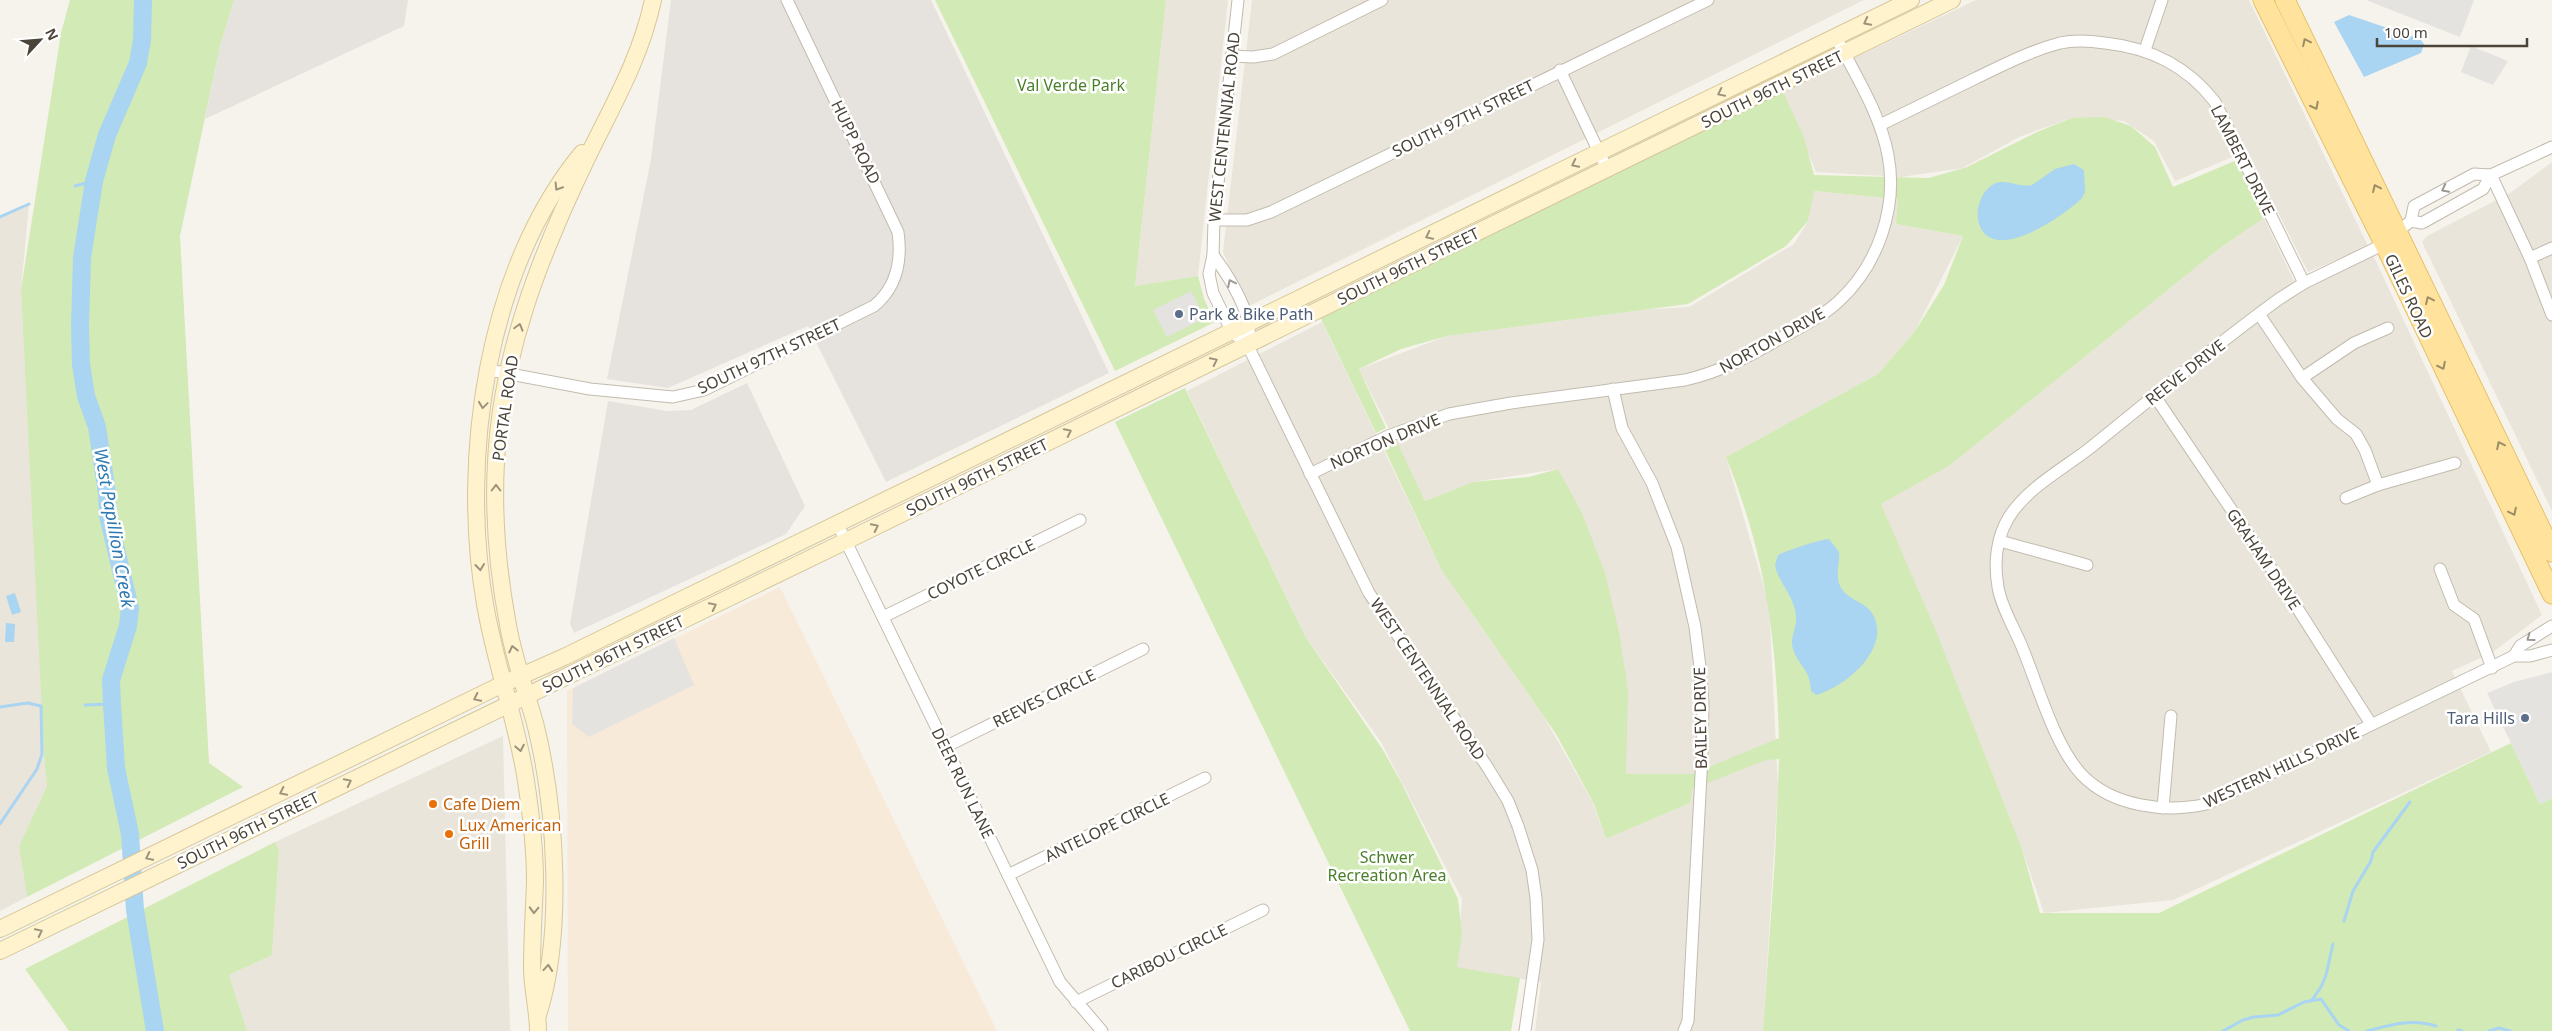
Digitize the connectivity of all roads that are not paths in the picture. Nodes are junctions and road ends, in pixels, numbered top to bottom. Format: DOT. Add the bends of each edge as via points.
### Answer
graph roads {
  1 [pos="653,0"];
  2 [pos="787,0"];
  3 [pos="1238,0"];
  4 [pos="1382,0"];
  5 [pos="1708,0"];
  6 [pos="1911,0"];
  7 [pos="1952,0"];
  8 [pos="2162,0"];
  9 [pos="2262,0"];
  10 [pos="2285,0"];
  11 [pos="1836,37"];
  12 [pos="2145,50"];
  13 [pos="1844,54"];
  14 [pos="1231,56"];
  15 [pos="1560,70"];
  16 [pos="1880,125"];
  17 [pos="598,134"];
  18 [pos="1597,147"];
  19 [pos="2552,147"];
  20 [pos="1607,169"];
  21 [pos="2491,175"];
  22 [pos="1214,220"];
  23 [pos="2397,232"];
  24 [pos="2552,248"];
  25 [pos="1213,255"];
  26 [pos="2530,258"];
  27 [pos="2304,282"];
  28 [pos="889,288"];
  29 [pos="2259,314"];
  30 [pos="2552,315"];
  31 [pos="1249,324"];
  32 [pos="2388,328"];
  33 [pos="1232,332"];
  34 [pos="1247,344"];
  35 [pos="489,370"];
  36 [pos="508,374"];
  37 [pos="2302,378"];
  38 [pos="1613,390"];
  39 [pos="2154,395"];
  40 [pos="2455,463"];
  41 [pos="1310,474"];
  42 [pos="2378,485"];
  43 [pos="2346,498"];
  44 [pos="1080,520"];
  45 [pos="838,525"];
  46 [pos="846,541"];
  47 [pos="2000,542"];
  48 [pos="2552,552"];
  49 [pos="2087,565"];
  50 [pos="2440,568"];
  51 [pos="2552,594"];
  52 [pos="882,617"];
  53 [pos="2552,626"];
  54 [pos="1143,649"];
  55 [pos="2552,650"];
  56 [pos="2514,656"];
  57 [pos="2492,668"];
  58 [pos="521,678"];
  59 [pos="503,684"];
  60 [pos="527,696"];
  61 [pos="508,703"];
  62 [pos="2171,716"];
  63 [pos="2371,724"];
  64 [pos="945,747"];
  65 [pos="1205,778"];
  66 [pos="2163,808"];
  67 [pos="1008,875"];
  68 [pos="1263,910"];
  69 [pos="0,929"];
  70 [pos="0,950"];
  71 [pos="1076,1002"];
  72 [pos="538,1023"];
  73 [pos="1102,1031"];
  74 [pos="1526,1031"];
  75 [pos="1684,1031"];
  1 -- 17 [label="main road, PORTAL ROAD" via="637,56"];
  2 -- 28 [label="street, HUPP ROAD" via="898,232 899,267"];
  3 -- 14 [label="street, WEST CENTENNIAL ROAD"];
  4 -- 14 [label="street" via="1273,54"];
  5 -- 15 [label="street, SOUTH 97TH STREET"];
  6 -- 11 [label="main road, SOUTH 96TH STREET, one-way"];
  7 -- 13 [label="main road, SOUTH 96TH STREET"];
  8 -- 12 [label="street"];
  9 -- 23 [label="main road, GILES ROAD, one-way"];
  23 -- 10 [label="main road, GILES ROAD, one-way"];
  11 -- 13 [label="street, NORTON DRIVE"];
  11 -- 18 [label="main road, SOUTH 96TH STREET, one-way"];
  12 -- 16 [label="street, LAMBERT DRIVE" via="2092,41 2061,43 2021,56"];
  12 -- 27 [label="street, LAMBERT DRIVE" via="2184,70 2215,102"];
  13 -- 16 [label="street, NORTON DRIVE"];
  13 -- 20 [label="main road, SOUTH 96TH STREET"];
  14 -- 22 [label="street, WEST CENTENNIAL ROAD"];
  15 -- 18 [label="street"];
  15 -- 22 [label="street, SOUTH 97TH STREET" via="1272,212 1247,220"];
  16 -- 38 [label="street, NORTON DRIVE" via="1888,157 1889,200 1885,224 1872,259 1839,301 1774,342 1712,374"];
  17 -- 35 [label="main road, PORTAL ROAD, one-way" via="569,170 531,237 504,310"];
  36 -- 17 [label="main road, PORTAL ROAD, one-way" via="517,332 541,262"];
  18 -- 20 [label="street"];
  18 -- 31 [label="main road, SOUTH 96TH STREET, one-way"];
  19 -- 21 [label="street"];
  20 -- 34 [label="main road, SOUTH 96TH STREET"];
  21 -- 23 [label="street, REEVE DRIVE" via="2483,189 2422,223"];
  21 -- 23 [label="street, one-way" via="2474,174 2414,206"];
  21 -- 26 [label="street"];
  22 -- 25 [label="street, WEST CENTENNIAL ROAD"];
  23 -- 27 [label="street, REEVE DRIVE"];
  48 -- 23 [label="main road, GILES ROAD, one-way"];
  23 -- 51 [label="main road, GILES ROAD, one-way"];
  24 -- 26 [label="street"];
  31 -- 25 [label="street, one-way" via="1225,271"];
  25 -- 33 [label="street, WEST CENTENNIAL ROAD" via="1209,274 1213,293"];
  26 -- 30 [label="street"];
  27 -- 29 [label="street, REEVE DRIVE"];
  28 -- 36 [label="street, SOUTH 97TH STREET" via="874,306 704,390 673,397 590,389"];
  29 -- 37 [label="street"];
  29 -- 39 [label="street, REEVE DRIVE"];
  31 -- 33 [label="main road, SOUTH 96TH STREET"];
  31 -- 34 [label="street" via="1251,336"];
  32 -- 37 [label="street" via="2354,343"];
  33 -- 34 [label="street, WEST CENTENNIAL ROAD"];
  33 -- 45 [label="main road, SOUTH 96TH STREET"];
  34 -- 41 [label="street, WEST CENTENNIAL ROAD"];
  46 -- 34 [label="main road, SOUTH 96TH STREET, one-way"];
  35 -- 36 [label="street, SOUTH 97TH STREET"];
  35 -- 59 [label="main road, PORTAL ROAD, one-way" via="477,457 477,528 485,604"];
  58 -- 36 [label="main road, PORTAL ROAD, one-way" via="508,624 497,542 496,461"];
  37 -- 42 [label="street" via="2336,420 2356,434"];
  38 -- 41 [label="street, NORTON DRIVE" via="1448,414 1388,436"];
  38 -- 75 [label="street, BAILEY DRIVE" via="1622,428 1652,483 1677,547 1695,627 1700,667 1702,756 1688,1021"];
  39 -- 47 [label="street, REEVE DRIVE" via="2023,502 2010,516"];
  39 -- 63 [label="street, GRAHAM DRIVE" via="2289,595"];
  40 -- 42 [label="street"];
  41 -- 74 [label="street, WEST CENTENNIAL ROAD" via="1369,593 1488,768 1508,801 1518,826 1532,870 1538,940"];
  42 -- 43 [label="street"];
  44 -- 52 [label="street, COYOTE CIRCLE"];
  45 -- 46 [label="street, DEER RUN LANE"];
  45 -- 58 [label="main road, SOUTH 96TH STREET"];
  46 -- 52 [label="street, DEER RUN LANE"];
  60 -- 46 [label="main road, SOUTH 96TH STREET, one-way"];
  47 -- 49 [label="street"];
  47 -- 66 [label="street, WESTERN HILLS DRIVE" via="1996,554 1998,590 2054,729 2068,753 2082,775 2103,790 2130,803"];
  50 -- 57 [label="street" via="2454,605 2474,619"];
  52 -- 64 [label="street, DEER RUN LANE"];
  53 -- 56 [label="street, WESTERN HILLS DRIVE, one-way" via="2520,646"];
  54 -- 64 [label="street, REEVES CIRCLE"];
  55 -- 56 [label="street, WESTERN HILLS DRIVE"];
  56 -- 57 [label="street, WESTERN HILLS DRIVE"];
  57 -- 63 [label="street, WESTERN HILLS DRIVE"];
  58 -- 59 [label="main road, SOUTH 96TH STREET"];
  58 -- 60 [label="main road, PORTAL ROAD"];
  59 -- 61 [label="main road, PORTAL ROAD"];
  59 -- 69 [label="main road, SOUTH 96TH STREET, one-way"];
  60 -- 61 [label="main road, SOUTH 96TH STREET"];
  72 -- 60 [label="main road, PORTAL ROAD, one-way" via="546,989 554,892 553,853 542,759"];
  70 -- 61 [label="main road, SOUTH 96TH STREET, one-way"];
  61 -- 72 [label="main road, PORTAL ROAD, one-way" via="520,747 530,811 535,879 532,970"];
  62 -- 66 [label="street"];
  63 -- 66 [label="street, WESTERN HILLS DRIVE" via="2207,804 2183,809"];
  64 -- 67 [label="street, DEER RUN LANE"];
  65 -- 67 [label="street, ANTELOPE CIRCLE"];
  67 -- 71 [label="street, DEER RUN LANE" via="1060,982"];
  68 -- 71 [label="street, CARIBOU CIRCLE"];
  71 -- 73 [label="street, DEER RUN LANE"];
}
